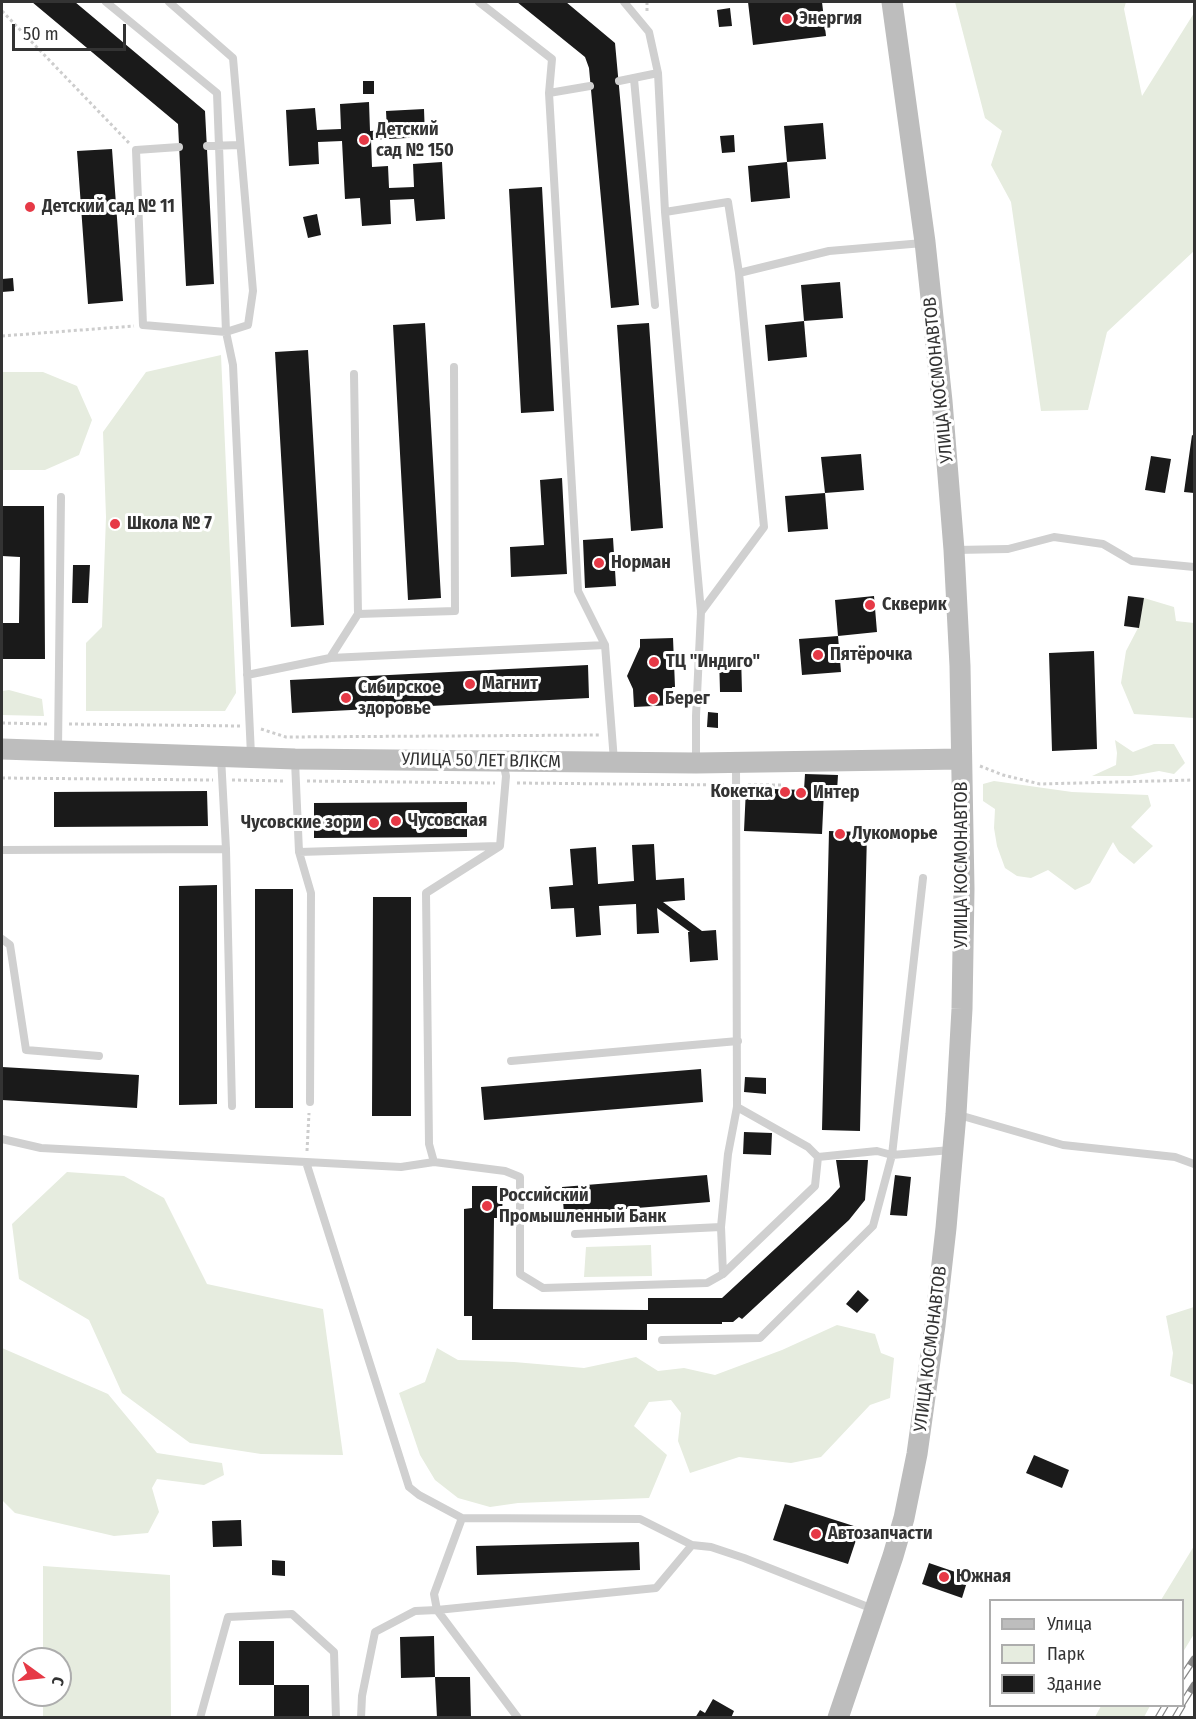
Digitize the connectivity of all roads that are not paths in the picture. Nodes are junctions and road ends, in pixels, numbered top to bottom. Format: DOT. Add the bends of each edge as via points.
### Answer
graph roads {
  1 [pos="106,2"];
  2 [pos="169,2"];
  3 [pos="479,2"];
  4 [pos="624,2"];
  5 [pos="892,2"];
  6 [pos="658,73"];
  7 [pos="634,79"];
  8 [pos="619,81"];
  9 [pos="590,86"];
  10 [pos="549,93"];
  11 [pos="219,145"];
  12 [pos="240,145"];
  13 [pos="207,146"];
  14 [pos="179,147"];
  15 [pos="665,212"];
  16 [pos="925,242"];
  17 [pos="739,273"];
  18 [pos="655,305"];
  19 [pos="226,332"];
  20 [pos="454,367"];
  21 [pos="354,374"];
  22 [pos="61,497"];
  23 [pos="954,550"];
  24 [pos="1194,567"];
  25 [pos="701,612"];
  26 [pos="358,614"];
  27 [pos="605,645"];
  28 [pos="330,658"];
  29 [pos="247,675"];
  30 [pos="2,749"];
  31 [pos="58,749"];
  32 [pos="221,756"];
  33 [pos="251,756"];
  34 [pos="295,759"];
  35 [pos="962,759"];
  36 [pos="503,760"];
  37 [pos="736,762"];
  38 [pos="614,763"];
  39 [pos="696,763"];
  40 [pos="500,846"];
  41 [pos="226,849"];
  42 [pos="2,850"];
  43 [pos="299,852"];
  44 [pos="923,878"];
  45 [pos="2,939"];
  46 [pos="738,1041"];
  47 [pos="99,1056"];
  48 [pos="511,1061"];
  49 [pos="310,1102"];
  50 [pos="232,1106"];
  51 [pos="737,1107"];
  52 [pos="956,1114"];
  53 [pos="2,1139"];
  54 [pos="952,1150"];
  55 [pos="892,1155"];
  56 [pos="818,1157"];
  57 [pos="306,1162"];
  58 [pos="434,1162"];
  59 [pos="1194,1164"];
  60 [pos="721,1227"];
  61 [pos="575,1234"];
  62 [pos="723,1274"];
  63 [pos="662,1340"];
  64 [pos="462,1518"];
  65 [pos="692,1545"];
  66 [pos="437,1610"];
  67 [pos="875,1610"];
  68 [pos="200,1718"];
  69 [pos="336,1718"];
  70 [pos="361,1718"];
  71 [pos="518,1718"];
  72 [pos="838,1718"];
  1 -- 11 [label="lane" via="217,93"];
  2 -- 12 [label="lane" via="233,58"];
  3 -- 10 [label="lane" via="552,59"];
  4 -- 6 [label="lane" via="649,32"];
  5 -- 16 [label="street, УЛИЦА КОСМОНАВТОВ"];
  6 -- 7 [label="lane"];
  6 -- 15 [label="lane"];
  7 -- 8 [label="lane"];
  7 -- 18 [label="lane"];
  9 -- 10 [label="lane"];
  10 -- 27 [label="lane" via="578,591"];
  11 -- 12 [label="lane"];
  11 -- 13 [label="lane"];
  11 -- 19 [label="lane"];
  12 -- 19 [label="lane" via="253,291 248,325"];
  14 -- 19 [label="lane" via="136,150 143,325"];
  15 -- 17 [label="lane" via="728,202"];
  15 -- 25 [label="lane"];
  16 -- 17 [label="lane" via="829,251"];
  16 -- 23 [label="street, УЛИЦА КОСМОНАВТОВ"];
  17 -- 25 [label="lane" via="764,528"];
  19 -- 29 [label="lane" via="233,365"];
  20 -- 26 [label="lane" via="455,611"];
  21 -- 26 [label="lane"];
  22 -- 31 [label="lane"];
  23 -- 24 [label="lane" via="1008,549 1054,537 1103,544 1132,561"];
  23 -- 35 [label="street, УЛИЦА КОСМОНАВТОВ"];
  25 -- 39 [label="lane"];
  26 -- 28 [label="lane"];
  27 -- 28 [label="lane"];
  27 -- 38 [label="lane"];
  28 -- 29 [label="lane"];
  29 -- 33 [label="lane"];
  30 -- 31 [label="street, УЛИЦА 50 ЛЕТ ВЛКСМ"];
  31 -- 32 [label="street, УЛИЦА 50 ЛЕТ ВЛКСМ"];
  32 -- 33 [label="street, УЛИЦА 50 ЛЕТ ВЛКСМ"];
  32 -- 41 [label="lane"];
  33 -- 34 [label="street, УЛИЦА 50 ЛЕТ ВЛКСМ"];
  34 -- 36 [label="street, УЛИЦА 50 ЛЕТ ВЛКСМ"];
  34 -- 43 [label="lane"];
  35 -- 37 [label="street, УЛИЦА 50 ЛЕТ ВЛКСМ"];
  35 -- 52 [label="street, УЛИЦА КОСМОНАВТОВ" via="964,911"];
  36 -- 38 [label="street, УЛИЦА 50 ЛЕТ ВЛКСМ"];
  36 -- 40 [label="lane" via="506,783"];
  37 -- 39 [label="street, УЛИЦА 50 ЛЕТ ВЛКСМ"];
  37 -- 46 [label="lane"];
  38 -- 39 [label="street, УЛИЦА 50 ЛЕТ ВЛКСМ"];
  40 -- 43 [label="lane"];
  40 -- 58 [label="lane" via="426,893 427,1119"];
  41 -- 42 [label="lane"];
  41 -- 50 [label="lane"];
  43 -- 49 [label="lane" via="311,893"];
  44 -- 55 [label="lane"];
  45 -- 47 [label="lane" via="10,945 26,1050"];
  46 -- 48 [label="lane"];
  46 -- 51 [label="lane"];
  51 -- 56 [label="lane" via="808,1147"];
  51 -- 60 [label="lane"];
  52 -- 54 [label="street, УЛИЦА КОСМОНАВТОВ"];
  52 -- 59 [label="lane" via="1063,1145 1174,1157"];
  53 -- 57 [label="lane" via="41,1148"];
  54 -- 55 [label="lane"];
  54 -- 67 [label="street, УЛИЦА КОСМОНАВТОВ" via="919,1444 904,1518"];
  55 -- 56 [label="lane" via="877,1150"];
  55 -- 63 [label="lane" via="873,1226 760,1338"];
  56 -- 62 [label="lane" via="815,1186"];
  57 -- 58 [label="lane" via="401,1167"];
  57 -- 64 [label="lane" via="409,1487 418,1496"];
  58 -- 62 [label="lane" via="505,1171 520,1178 520,1274 543,1288 707,1283"];
  60 -- 61 [label="lane"];
  60 -- 62 [label="lane"];
  64 -- 65 [label="lane" via="640,1519"];
  64 -- 66 [label="lane" via="434,1594"];
  65 -- 66 [label="lane" via="656,1588"];
  65 -- 67 [label="lane" via="744,1558"];
  66 -- 70 [label="lane" via="415,1611 375,1632"];
  66 -- 71 [label="lane"];
  67 -- 72 [label="street, УЛИЦА КОСМОНАВТОВ"];
  68 -- 69 [label="lane" via="228,1617 292,1614 334,1652"];
}
